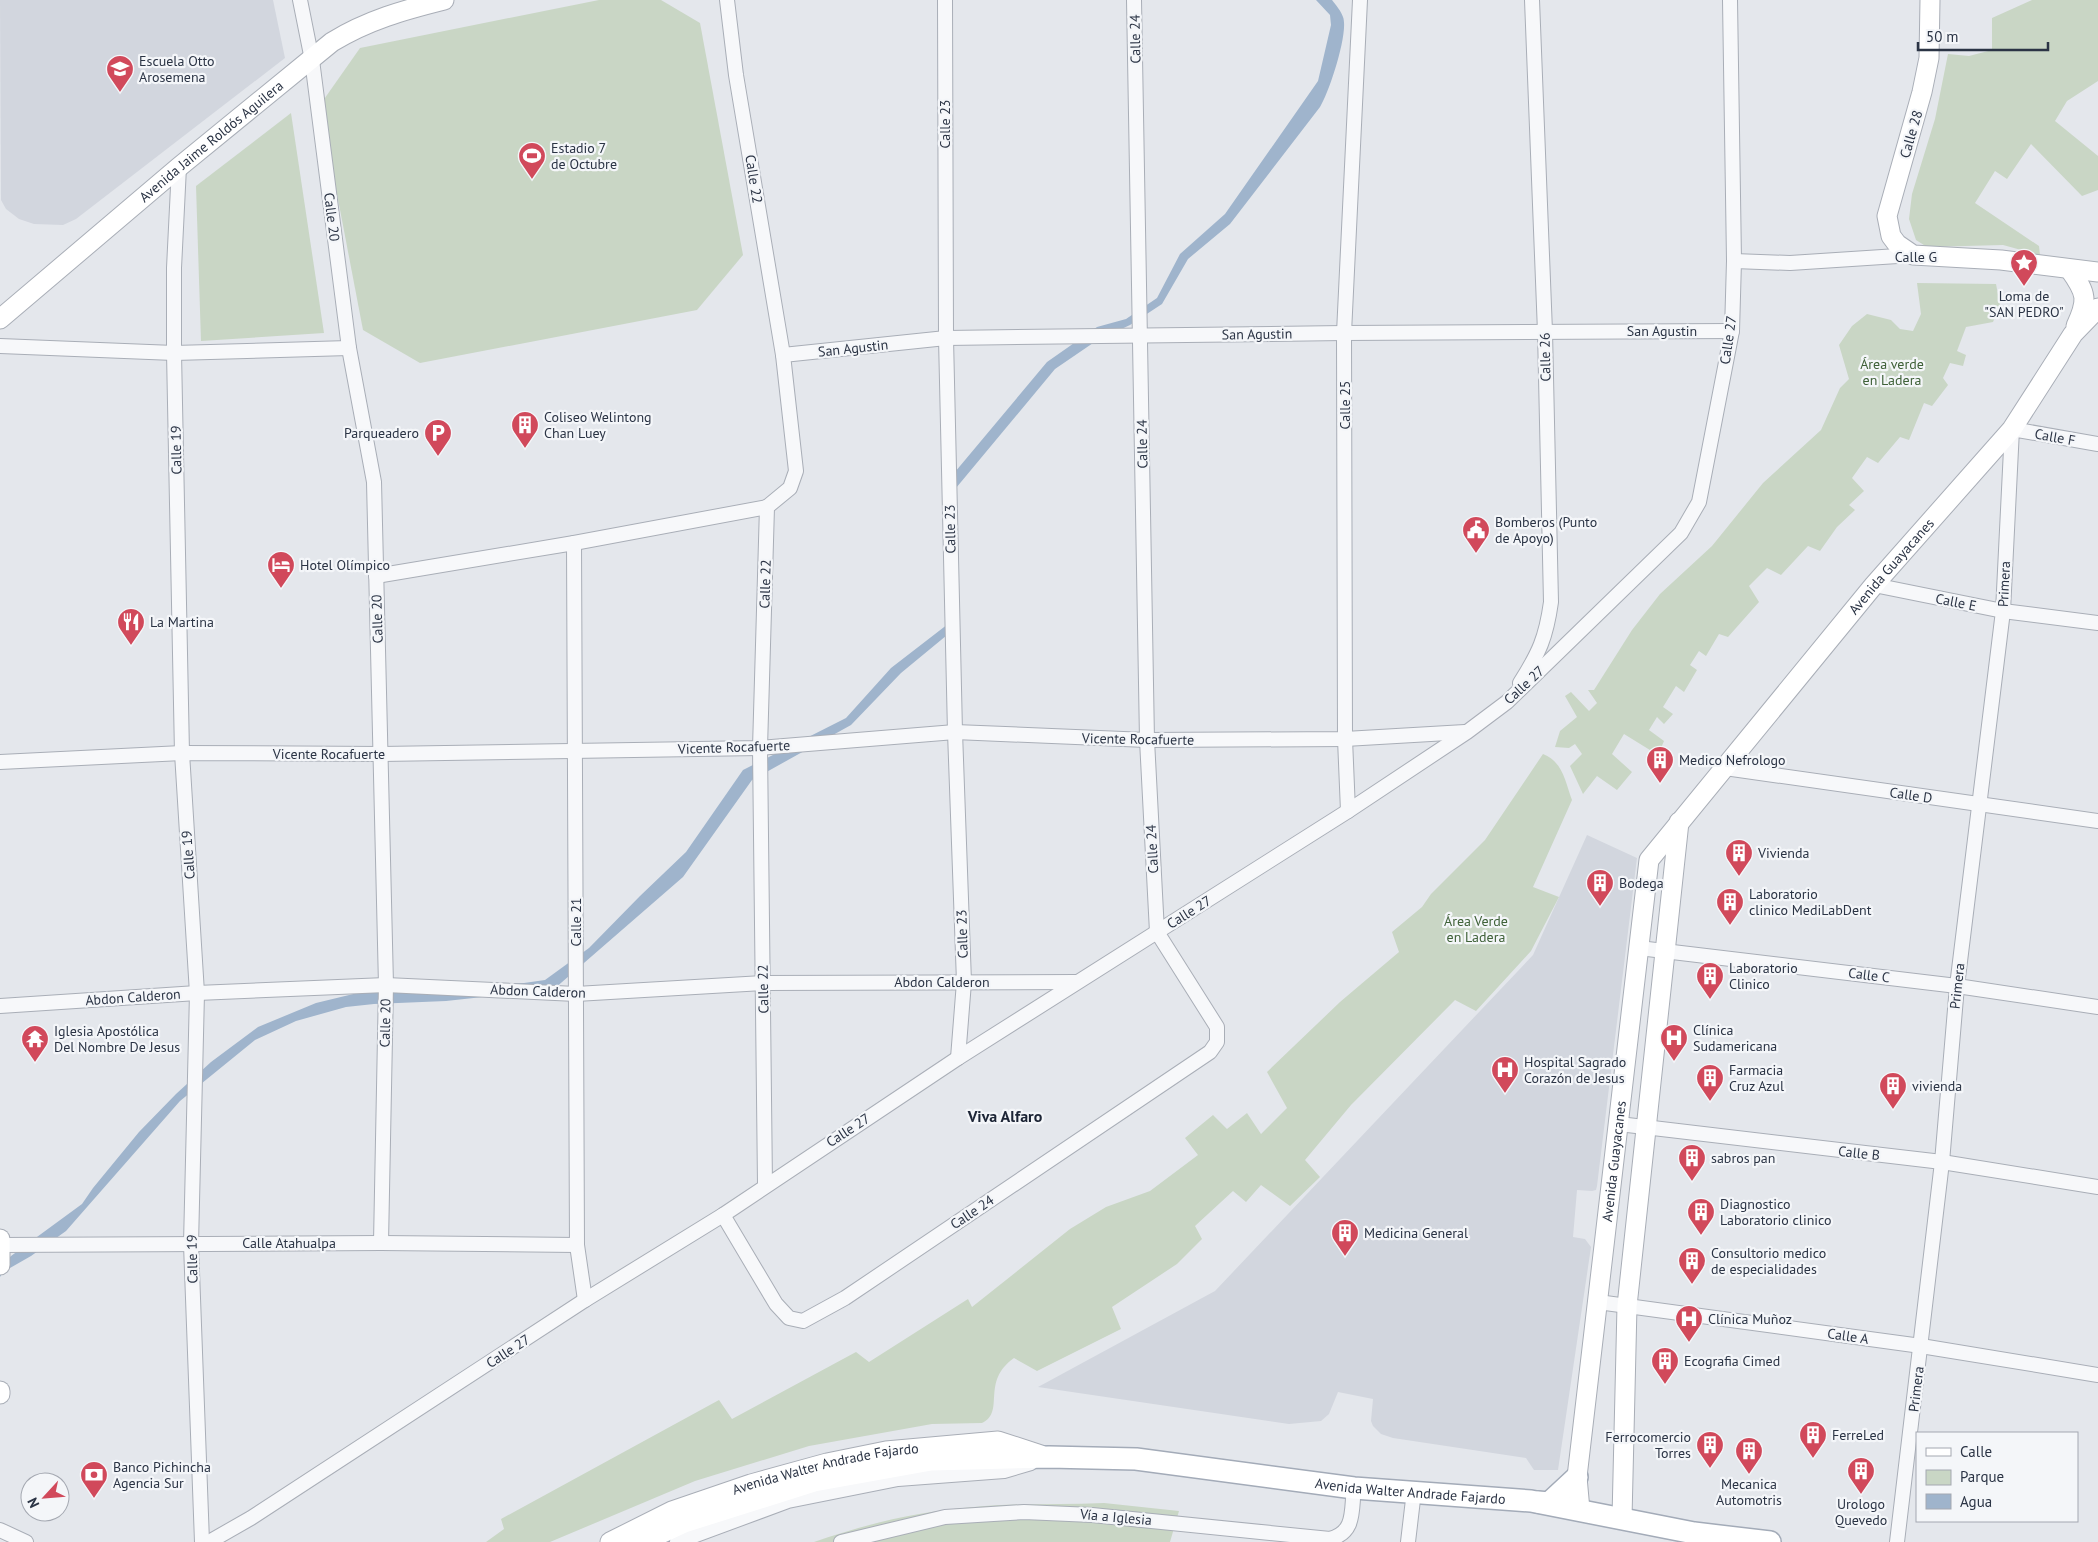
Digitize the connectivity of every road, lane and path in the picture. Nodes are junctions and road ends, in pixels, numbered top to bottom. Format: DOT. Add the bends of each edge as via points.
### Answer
graph roads {
  1 [pos="300,0"];
  2 [pos="444,0"];
  3 [pos="727,0"];
  4 [pos="945,0"];
  5 [pos="1134,0"];
  6 [pos="1360,0"];
  7 [pos="1532,0"];
  8 [pos="1730,0"];
  9 [pos="1930,0"];
  10 [pos="312,60"];
  11 [pos="179,167"];
  12 [pos="1913,255"];
  13 [pos="1734,261"];
  14 [pos="2070,270"];
  15 [pos="2098,272"];
  16 [pos="2098,308"];
  17 [pos="0,319"];
  18 [pos="1732,331"];
  19 [pos="1344,332"];
  20 [pos="1545,332"];
  21 [pos="2072,334"];
  22 [pos="1140,335"];
  23 [pos="946,338"];
  24 [pos="0,346"];
  25 [pos="349,348"];
  26 [pos="174,353"];
  27 [pos="783,355"];
  28 [pos="2012,429"];
  29 [pos="2098,444"];
  30 [pos="767,507"];
  31 [pos="574,543"];
  32 [pos="376,576"];
  33 [pos="1874,585"];
  34 [pos="2003,611"];
  35 [pos="2098,623"];
  36 [pos="1507,702"];
  37 [pos="955,732"];
  38 [pos="1467,732"];
  39 [pos="1345,739"];
  40 [pos="1147,740"];
  41 [pos="760,748"];
  42 [pos="575,751"];
  43 [pos="182,753"];
  44 [pos="381,754"];
  45 [pos="0,762"];
  46 [pos="1725,768"];
  47 [pos="1978,804"];
  48 [pos="1348,811"];
  49 [pos="2098,821"];
  50 [pos="1679,822"];
  51 [pos="1157,932"];
  52 [pos="1639,948"];
  53 [pos="1665,950"];
  54 [pos="964,982"];
  55 [pos="1076,982"];
  56 [pos="763,983"];
  57 [pos="386,985"];
  58 [pos="1957,986"];
  59 [pos="197,992"];
  60 [pos="576,994"];
  61 [pos="0,1006"];
  62 [pos="2098,1007"];
  63 [pos="958,1058"];
  64 [pos="1619,1124"];
  65 [pos="1646,1129"];
  66 [pos="1942,1162"];
  67 [pos="765,1185"];
  68 [pos="2098,1187"];
  69 [pos="723,1214"];
  70 [pos="0,1239"];
  71 [pos="381,1243"];
  72 [pos="191,1244"];
  73 [pos="0,1245"];
  74 [pos="577,1245"];
  75 [pos="0,1264"];
  76 [pos="585,1300"];
  77 [pos="1598,1302"];
  78 [pos="1627,1306"];
  79 [pos="1921,1346"];
  80 [pos="2098,1375"];
  81 [pos="1049,1457"];
  82 [pos="1577,1477"];
  83 [pos="1354,1488"];
  84 [pos="1414,1492"];
  85 [pos="1531,1501"];
  86 [pos="1580,1510"];
  87 [pos="1622,1518"];
  88 [pos="0,1530"];
  89 [pos="1696,1537"];
  90 [pos="26,1542"];
  91 [pos="202,1542"];
  92 [pos="209,1542"];
  93 [pos="610,1542"];
  94 [pos="641,1542"];
  95 [pos="677,1542"];
  96 [pos="841,1542"];
  97 [pos="1408,1542"];
  98 [pos="1770,1542"];
  99 [pos="1897,1542"];
  1 -- 10 [label="street, Calle 20"];
  2 -- 10 [label="street, Avenida Jaime Roldós Aguilera" via="381,16 354,28"];
  3 -- 27 [label="street, Calle 22" via="736,75"];
  4 -- 23 [label="street, Calle 23"];
  5 -- 22 [label="street, Calle 24"];
  6 -- 19 [label="street, Calle 25"];
  7 -- 20 [label="street, Calle 26"];
  8 -- 13 [label="street, Calle 27"];
  9 -- 12 [label="street, Calle 28" via="1929,58 1924,84 1887,216 1891,236"];
  10 -- 11 [label="street, Avenida Jaime Roldós Aguilera"];
  10 -- 25 [label="street, Calle 20"];
  11 -- 17 [label="street, Avenida Jaime Roldós Aguilera"];
  11 -- 26 [label="street, Calle 19"];
  12 -- 13 [label="street, Calle G" via="1790,263"];
  12 -- 14 [label="street, Calle G" via="2001,260"];
  13 -- 18 [label="street, Calle 27"];
  14 -- 15 [label="street, Calle G"];
  14 -- 21 [label="street" via="2080,284 2085,307"];
  16 -- 21 [label="street, Avenida Guayacanes"];
  18 -- 20 [label="street, San Agustin"];
  18 -- 36 [label="street, Calle 27" via="1700,502 1691,520"];
  19 -- 20 [label="street, San Agustin"];
  19 -- 22 [label="street, San Agustin"];
  19 -- 39 [label="street, Calle 25"];
  20 -- 36 [label="street, Calle 26" via="1551,602 1547,632 1533,662"];
  21 -- 28 [label="street, Avenida Guayacanes"];
  22 -- 23 [label="street, San Agustin"];
  22 -- 40 [label="street, Calle 24"];
  23 -- 27 [label="street, San Agustin"];
  23 -- 37 [label="street, Calle 23"];
  24 -- 26 [label="street"];
  25 -- 26 [label="street"];
  25 -- 32 [label="street, Calle 20" via="374,482"];
  26 -- 43 [label="street, Calle 19"];
  27 -- 30 [label="street, Calle 22" via="796,471 790,488"];
  28 -- 29 [label="street, Calle F"];
  28 -- 33 [label="street, Avenida Guayacanes"];
  28 -- 34 [label="street, Primera"];
  30 -- 31 [label="street"];
  30 -- 41 [label="street, Calle 22"];
  31 -- 32 [label="street"];
  31 -- 42 [label="street, Calle 21"];
  32 -- 44 [label="street, Calle 20"];
  33 -- 34 [label="street, Calle E"];
  33 -- 46 [label="street, Avenida Guayacanes"];
  34 -- 35 [label="street, Calle E"];
  34 -- 47 [label="street, Primera"];
  36 -- 38 [label="street, Calle 27"];
  37 -- 40 [label="street, Vicente Rocafuerte"];
  37 -- 41 [label="street, Vicente Rocafuerte"];
  37 -- 54 [label="street, Calle 23"];
  38 -- 39 [label="street, Vicente Rocafuerte"];
  38 -- 48 [label="street, Calle 27"];
  39 -- 40 [label="street, Vicente Rocafuerte"];
  39 -- 48 [label="street, Calle 25"];
  40 -- 51 [label="street, Calle 24"];
  41 -- 42 [label="street, Vicente Rocafuerte"];
  41 -- 56 [label="street, Calle 22"];
  42 -- 44 [label="street, Vicente Rocafuerte"];
  42 -- 60 [label="street, Calle 21"];
  43 -- 44 [label="street, Vicente Rocafuerte"];
  43 -- 45 [label="street, Vicente Rocafuerte"];
  43 -- 59 [label="street, Calle 19"];
  44 -- 57 [label="street, Calle 20"];
  46 -- 47 [label="street, Calle D"];
  46 -- 50 [label="street, Avenida Guayacanes"];
  47 -- 49 [label="street, Calle D"];
  47 -- 58 [label="street, Primera"];
  48 -- 51 [label="street, Calle 27"];
  50 -- 52 [label="street, Avenida Guayacanes" via="1650,860"];
  50 -- 53 [label="street, Avenida Guayacanes"];
  51 -- 55 [label="street, Calle 27"];
  51 -- 69 [label="street, Calle 24" via="1217,1027 1217,1042 1210,1052 845,1298 803,1321 789,1318 776,1304"];
  52 -- 53 [label="street, Calle C"];
  52 -- 64 [label="street, Avenida Guayacanes"];
  53 -- 58 [label="street, Calle C"];
  53 -- 65 [label="street, Avenida Guayacanes"];
  54 -- 55 [label="street, Abdon Calderon"];
  54 -- 56 [label="street, Abdon Calderon"];
  54 -- 63 [label="street, Calle 23"];
  55 -- 63 [label="street, Calle 27"];
  56 -- 60 [label="street, Abdon Calderon"];
  56 -- 67 [label="street, Calle 22"];
  57 -- 59 [label="street, Abdon Calderon"];
  57 -- 60 [label="street, Abdon Calderon"];
  57 -- 71 [label="street, Calle 20"];
  58 -- 62 [label="street, Calle C"];
  58 -- 66 [label="street, Primera"];
  59 -- 61 [label="street, Abdon Calderon"];
  59 -- 72 [label="street, Calle 19"];
  60 -- 74 [label="street, Calle 21"];
  63 -- 67 [label="street, Calle 27"];
  64 -- 65 [label="street, Calle B"];
  64 -- 77 [label="street, Avenida Guayacanes"];
  65 -- 66 [label="street, Calle B"];
  65 -- 78 [label="street, Avenida Guayacanes"];
  66 -- 68 [label="street, Calle B"];
  66 -- 79 [label="street, Primera"];
  67 -- 69 [label="street, Calle 27"];
  69 -- 76 [label="street, Calle 27"];
  70 -- 73 [label="street"];
  71 -- 72 [label="street, Calle Atahualpa"];
  71 -- 74 [label="street, Calle Atahualpa"];
  72 -- 73 [label="street, Calle Atahualpa"];
  72 -- 91 [label="street, Calle 19"];
  73 -- 75 [label="street"];
  74 -- 76 [label="street, Calle 21"];
  76 -- 92 [label="street, Calle 27" via="251,1518"];
  77 -- 78 [label="street, Calle A"];
  77 -- 82 [label="street, Avenida Guayacanes"];
  78 -- 79 [label="street, Calle A"];
  78 -- 87 [label="street, Avenida Guayacanes"];
  79 -- 80 [label="street, Calle A"];
  79 -- 99 [label="street, Primera"];
  81 -- 83 [label="main road, Avenida Walter Andrade Fajardo" via="1136,1459"];
  81 -- 93 [label="street, Avenida Walter Andrade Fajardo" via="998,1441 886,1451 827,1463 672,1510"];
  81 -- 94 [label="main road, Avenida Walter Andrade Fajardo" via="931,1460 814,1481 684,1522"];
  81 -- 95 [label="street, Avenida Walter Andrade Fajardo" via="1004,1471 898,1478 788,1502"];
  82 -- 85 [label="main road" via="1549,1503"];
  82 -- 86 [label="street, Avenida Guayacanes"];
  83 -- 84 [label="main road, Avenida Walter Andrade Fajardo"];
  83 -- 96 [label="street, Vía a Iglesia" via="1349,1528 1330,1538 1092,1515 1024,1512 945,1517"];
  84 -- 85 [label="main road, Avenida Walter Andrade Fajardo"];
  84 -- 97 [label="street"];
  85 -- 86 [label="main road, Avenida Walter Andrade Fajardo"];
  86 -- 87 [label="main road, Avenida Walter Andrade Fajardo"];
  87 -- 89 [label="main road, Avenida Walter Andrade Fajardo"];
  88 -- 90 [label="street"];
  89 -- 98 [label="main road, Avenida Walter Andrade Fajardo"];
}
